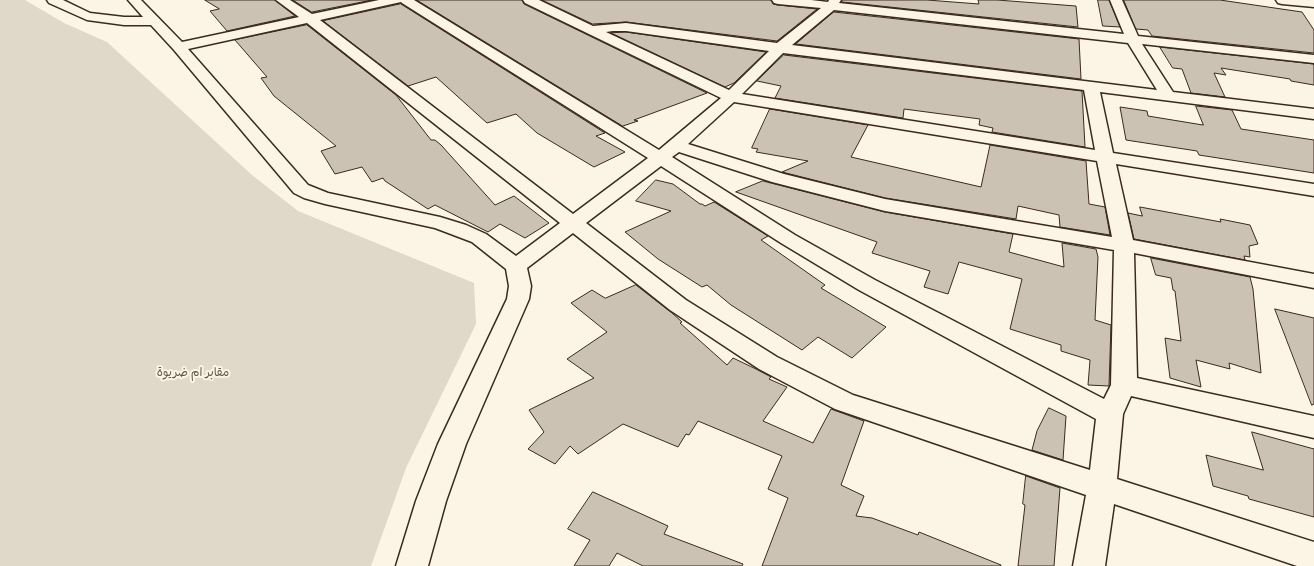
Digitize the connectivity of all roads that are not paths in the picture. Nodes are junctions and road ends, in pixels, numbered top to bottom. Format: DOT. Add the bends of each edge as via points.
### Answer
graph roads {
  1 [pos="53,0"];
  2 [pos="134,0"];
  3 [pos="282,0"];
  4 [pos="396,0"];
  5 [pos="406,0"];
  6 [pos="529,0"];
  7 [pos="778,0"];
  8 [pos="1116,0"];
  9 [pos="1282,0"];
  10 [pos="833,3"];
  11 [pos="1314,3"];
  12 [pos="310,19"];
  13 [pos="153,21"];
  14 [pos="591,30"];
  15 [pos="1132,40"];
  16 [pos="179,47"];
  17 [pos="780,48"];
  18 [pos="1314,59"];
  19 [pos="1091,88"];
  20 [pos="1168,96"];
  21 [pos="731,98"];
  22 [pos="1314,114"];
  23 [pos="668,152"];
  24 [pos="1107,158"];
  25 [pos="1314,190"];
  26 [pos="573,224"];
  27 [pos="1124,245"];
  28 [pos="516,266"];
  29 [pos="1314,281"];
  30 [pos="1124,385"];
  31 [pos="1110,414"];
  32 [pos="1314,427"];
  33 [pos="1102,488"];
  34 [pos="1314,557"];
  35 [pos="412,566"];
  36 [pos="1089,566"];
  1 -- 13 [label="street" via="87,16 124,21"];
  2 -- 13 [label="street"];
  3 -- 12 [label="street"];
  4 -- 12 [label="street"];
  5 -- 23 [label="street"];
  6 -- 14 [label="street"];
  7 -- 10 [label="street"];
  8 -- 15 [label="street"];
  9 -- 11 [label="street"];
  10 -- 15 [label="street"];
  10 -- 17 [label="street"];
  12 -- 16 [label="street"];
  12 -- 26 [label="street"];
  13 -- 16 [label="street"];
  14 -- 17 [label="street" via="626,27"];
  14 -- 21 [label="street"];
  15 -- 18 [label="street"];
  15 -- 20 [label="street"];
  16 -- 28 [label="street" via="301,189 325,198 459,229 479,238"];
  17 -- 19 [label="street"];
  17 -- 21 [label="street"];
  19 -- 20 [label="street"];
  19 -- 24 [label="street"];
  20 -- 22 [label="street"];
  21 -- 23 [label="street"];
  21 -- 24 [label="street"];
  23 -- 26 [label="street"];
  23 -- 27 [label="street" via="870,202"];
  23 -- 31 [label="street" via="695,178 788,239 913,310"];
  24 -- 25 [label="street"];
  24 -- 27 [label="street"];
  26 -- 28 [label="street"];
  26 -- 33 [label="street" via="678,305 768,363 837,399"];
  27 -- 29 [label="street"];
  27 -- 30 [label="street"];
  28 -- 35 [label="street" via="520,286 518,299 452,444 431,501"];
  30 -- 31 [label="street"];
  30 -- 32 [label="street"];
  31 -- 33 [label="street"];
  33 -- 34 [label="street"];
  33 -- 36 [label="street"];
}
